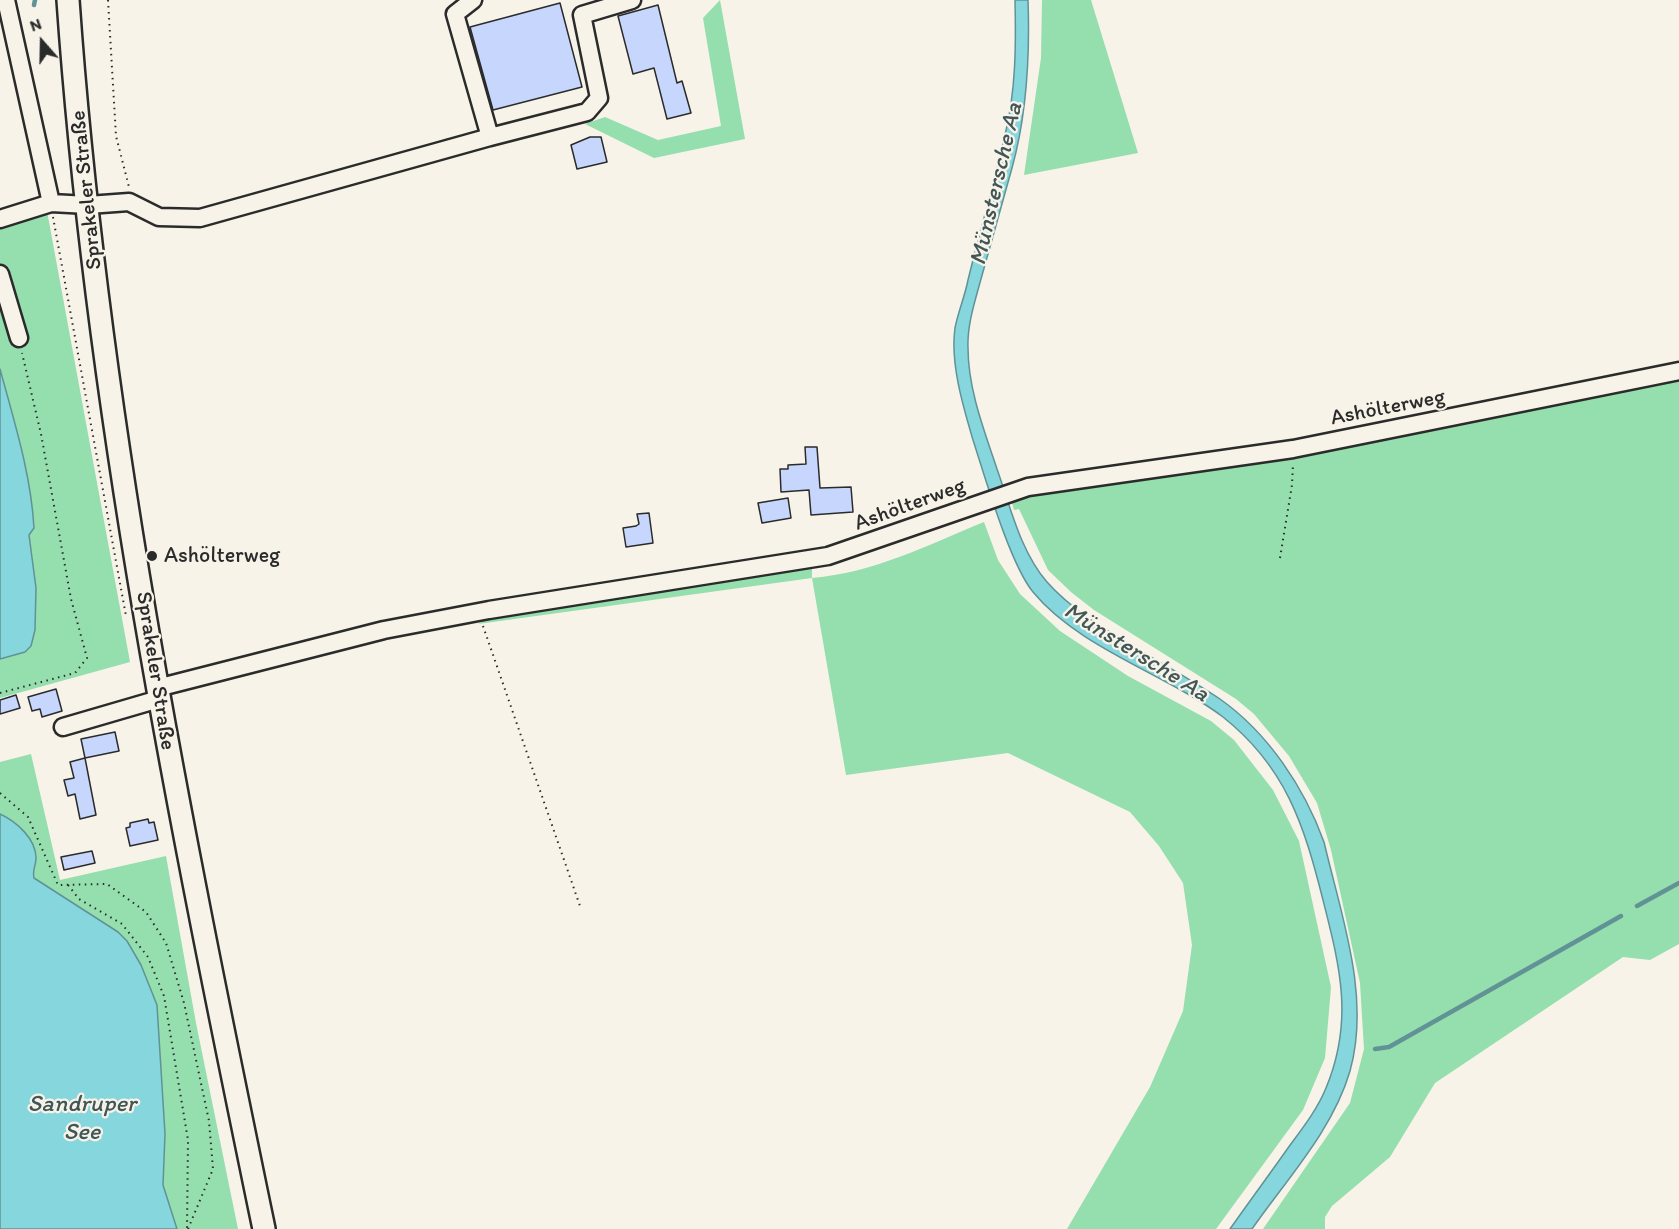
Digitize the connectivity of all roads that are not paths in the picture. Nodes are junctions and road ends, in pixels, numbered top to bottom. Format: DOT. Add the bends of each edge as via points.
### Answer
graph roads {
  1 [pos="6,0"];
  2 [pos="68,0"];
  3 [pos="473,0"];
  4 [pos="632,0"];
  5 [pos="490,137"];
  6 [pos="51,203"];
  7 [pos="88,205"];
  8 [pos="0,219"];
  9 [pos="0,274"];
  10 [pos="19,339"];
  11 [pos="1679,370"];
  12 [pos="158,694"];
  13 [pos="63,727"];
  14 [pos="264,1229"];
  1 -- 6 [label="street"];
  2 -- 7 [label="main road, Sprakeler Straße"];
  3 -- 5 [label="street" via="454,14"];
  4 -- 5 [label="street" via="582,15 599,98 587,112"];
  5 -- 7 [label="street" via="200,218 159,217 129,202"];
  6 -- 7 [label="street"];
  6 -- 8 [label="street"];
  7 -- 12 [label="main road, Sprakeler Straße" via="104,348"];
  9 -- 10 [label="street"];
  11 -- 12 [label="street, Ashölterweg" via="1293,449 1019,490 828,556 384,630"];
  12 -- 13 [label="street, Ashölterweg"];
  12 -- 14 [label="main road, Sprakeler Straße" via="194,892"];
}
